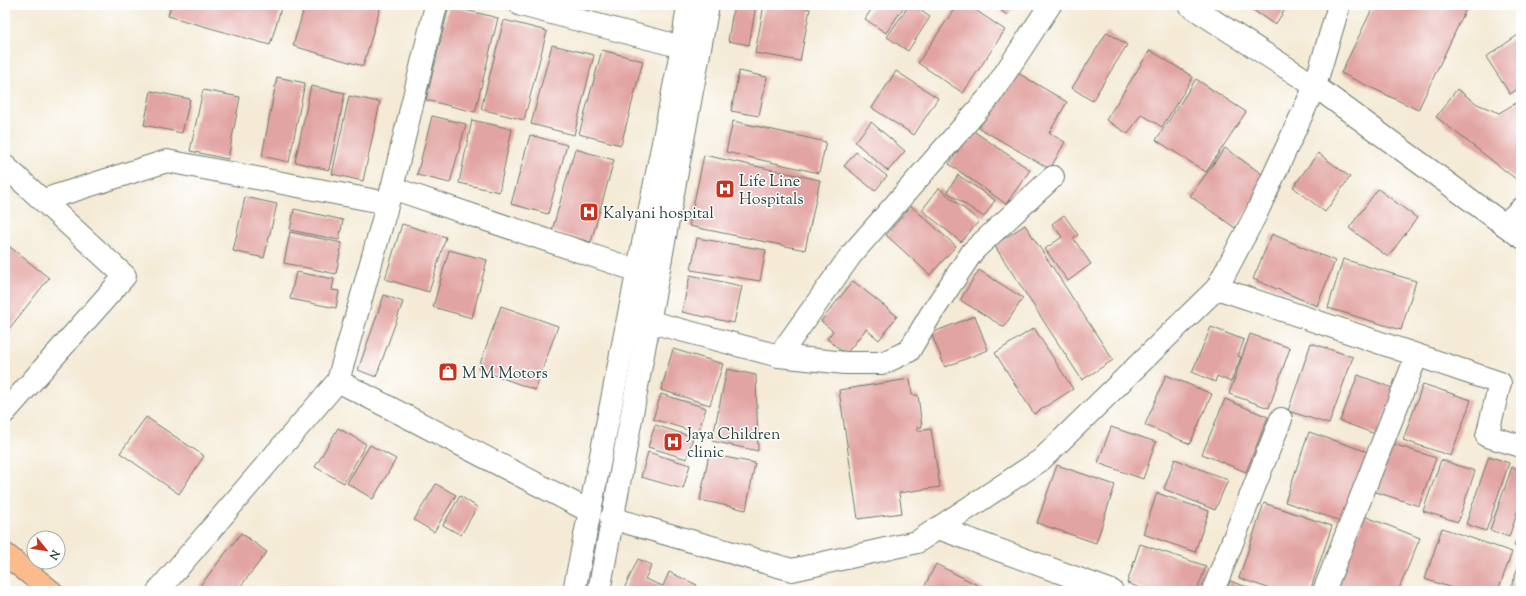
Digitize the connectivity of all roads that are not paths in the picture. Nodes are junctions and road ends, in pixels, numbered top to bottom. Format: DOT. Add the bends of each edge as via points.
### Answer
graph roads {
  1 [pos="436,5"];
  2 [pos="521,5"];
  3 [pos="688,5"];
  4 [pos="708,5"];
  5 [pos="1050,5"];
  6 [pos="1189,5"];
  7 [pos="1339,5"];
  8 [pos="682,47"];
  9 [pos="1315,86"];
  10 [pos="5,166"];
  11 [pos="1053,177"];
  12 [pos="390,196"];
  13 [pos="43,200"];
  14 [pos="1521,209"];
  15 [pos="1504,225"];
  16 [pos="1521,237"];
  17 [pos="638,271"];
  18 [pos="1217,288"];
  19 [pos="639,318"];
  20 [pos="1417,355"];
  21 [pos="780,356"];
  22 [pos="338,381"];
  23 [pos="5,412"];
  24 [pos="1281,419"];
  25 [pos="1521,446"];
  26 [pos="589,511"];
  27 [pos="611,518"];
  28 [pos="938,528"];
  29 [pos="5,554"];
  30 [pos="1109,590"];
  31 [pos="51,591"];
  32 [pos="158,591"];
  33 [pos="574,591"];
  34 [pos="599,591"];
  35 [pos="1213,591"];
  36 [pos="1324,591"];
  1 -- 12 [label="street"];
  2 -- 8 [label="street"];
  3 -- 8 [label="street"];
  4 -- 19 [label="street"];
  5 -- 21 [label="street" via="990,96 852,255"];
  6 -- 9 [label="street"];
  7 -- 9 [label="street"];
  8 -- 17 [label="street"];
  9 -- 15 [label="street"];
  9 -- 18 [label="street" via="1256,214"];
  10 -- 13 [label="street"];
  11 -- 21 [label="street" via="973,251 909,351 884,363 845,363"];
  12 -- 13 [label="street" via="167,161"];
  12 -- 17 [label="street"];
  12 -- 22 [label="street"];
  13 -- 23 [label="street" via="125,276"];
  14 -- 15 [label="street"];
  15 -- 16 [label="street"];
  17 -- 19 [label="street"];
  18 -- 20 [label="street"];
  18 -- 28 [label="street" via="1041,460"];
  19 -- 21 [label="street"];
  19 -- 26 [label="street"];
  19 -- 27 [label="street"];
  20 -- 25 [label="street" via="1500,383 1487,436"];
  20 -- 36 [label="street"];
  22 -- 26 [label="street"];
  22 -- 32 [label="street"];
  24 -- 35 [label="street"];
  26 -- 33 [label="street"];
  27 -- 28 [label="street" via="792,570 917,542"];
  27 -- 34 [label="street"];
  28 -- 30 [label="street"];
  29 -- 31 [label="main road"];
}
